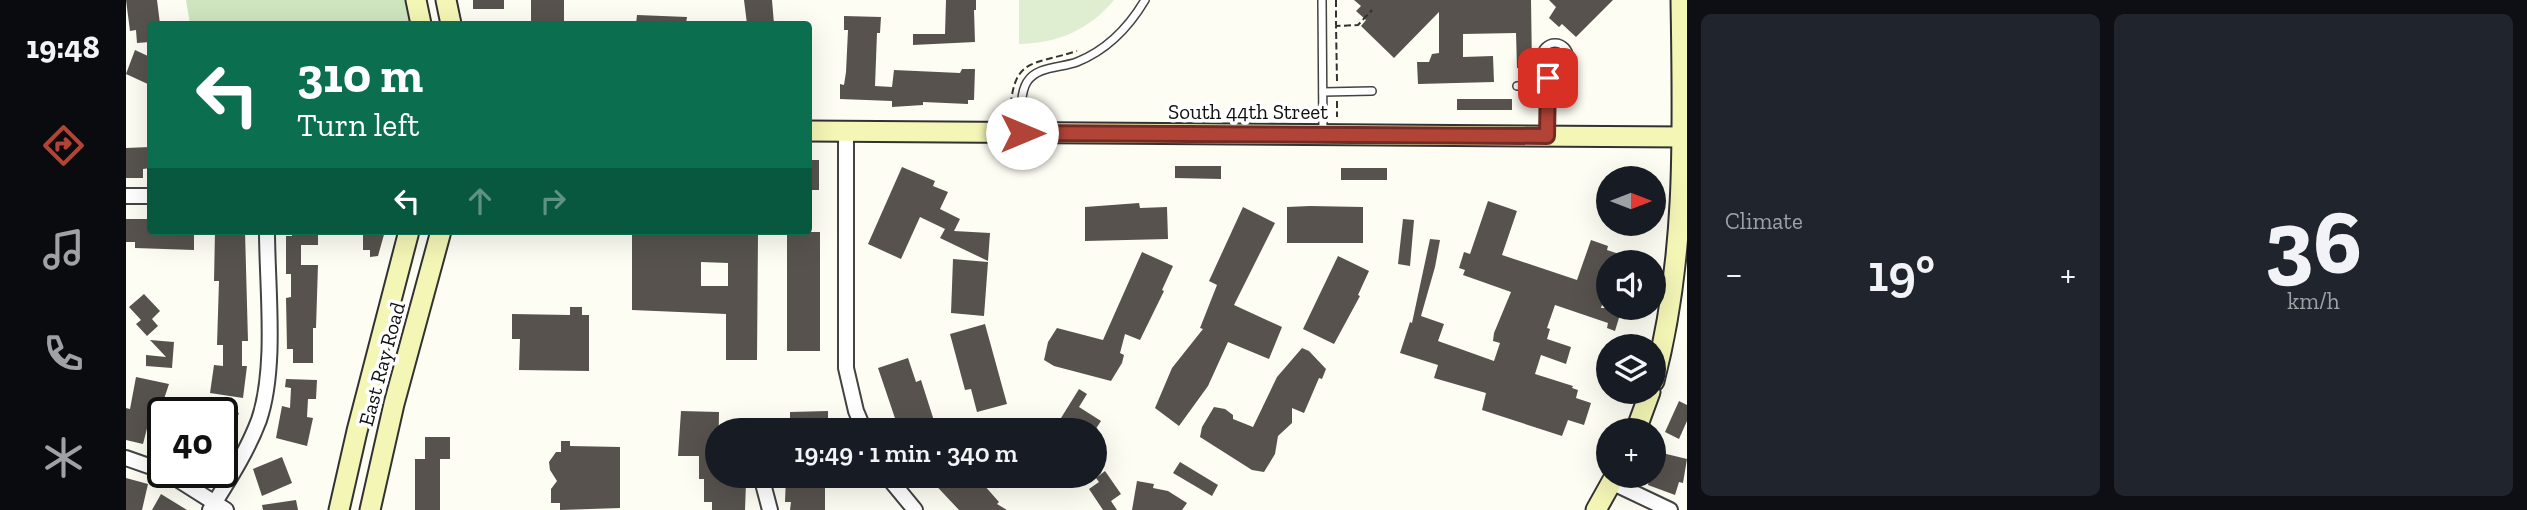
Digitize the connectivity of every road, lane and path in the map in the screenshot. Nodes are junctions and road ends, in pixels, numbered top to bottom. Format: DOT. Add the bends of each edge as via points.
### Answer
graph roads {
  1 [pos="416,0"];
  2 [pos="446,0"];
  3 [pos="1145,0"];
  4 [pos="1322,0"];
  5 [pos="1336,0"];
  6 [pos="1681,0"];
  7 [pos="1372,10"];
  8 [pos="420,21"];
  9 [pos="450,21"];
  10 [pos="1336,26"];
  11 [pos="1079,50"];
  12 [pos="1549,69"];
  13 [pos="1517,86"];
  14 [pos="1547,86"];
  15 [pos="1337,91"];
  16 [pos="1372,91"];
  17 [pos="1323,92"];
  18 [pos="1010,115"];
  19 [pos="1337,117"];
  20 [pos="812,131"];
  21 [pos="846,131"];
  22 [pos="1022,133"];
  23 [pos="1323,135"];
  24 [pos="1547,136"];
  25 [pos="1685,137"];
  26 [pos="126,196"];
  27 [pos="147,196"];
  28 [pos="267,235"];
  29 [pos="408,235"];
  30 [pos="440,235"];
  31 [pos="1666,334"];
  32 [pos="859,418"];
  33 [pos="126,458"];
  34 [pos="147,466"];
  35 [pos="188,488"];
  36 [pos="764,488"];
  37 [pos="897,488"];
  38 [pos="1608,488"];
  39 [pos="1630,488"];
  40 [pos="217,508"];
  41 [pos="340,510"];
  42 [pos="370,510"];
  43 [pos="770,510"];
  44 [pos="915,510"];
  45 [pos="1596,510"];
  46 [pos="1670,510"];
  1 -- 8 [label="street"];
  2 -- 9 [label="street"];
  3 -- 22 [label="lane" via="1115,39 1081,60 1031,76 1023,92"];
  4 -- 17 [label="lane"];
  5 -- 10 [label="path"];
  6 -- 25 [label="street"];
  7 -- 10 [label="path" via="1358,25"];
  10 -- 15 [label="path"];
  11 -- 18 [label="path" via="1026,67 1011,88"];
  12 -- 14 [label="lane"];
  13 -- 14 [label="lane"];
  14 -- 24 [label="lane"];
  15 -- 16 [label="lane"];
  15 -- 17 [label="lane"];
  15 -- 19 [label="path"];
  17 -- 23 [label="lane"];
  20 -- 21 [label="street, South 44th Street"];
  21 -- 22 [label="street, South 44th Street"];
  21 -- 32 [label="street" via="846,368"];
  22 -- 23 [label="street, South 44th Street"];
  23 -- 24 [label="street, South 44th Street"];
  24 -- 25 [label="street, South 44th Street"];
  25 -- 31 [label="street" via="1682,239"];
  26 -- 27 [label="street"];
  28 -- 40 [label="street" via="264,402"];
  29 -- 41 [label="street, East Ray Road"];
  30 -- 42 [label="street, East Ray Road"];
  33 -- 34 [label="street"];
  35 -- 40 [label="street"];
  36 -- 43 [label="street"];
  37 -- 44 [label="street"];
  38 -- 45 [label="street"];
  39 -- 46 [label="street"];
}
